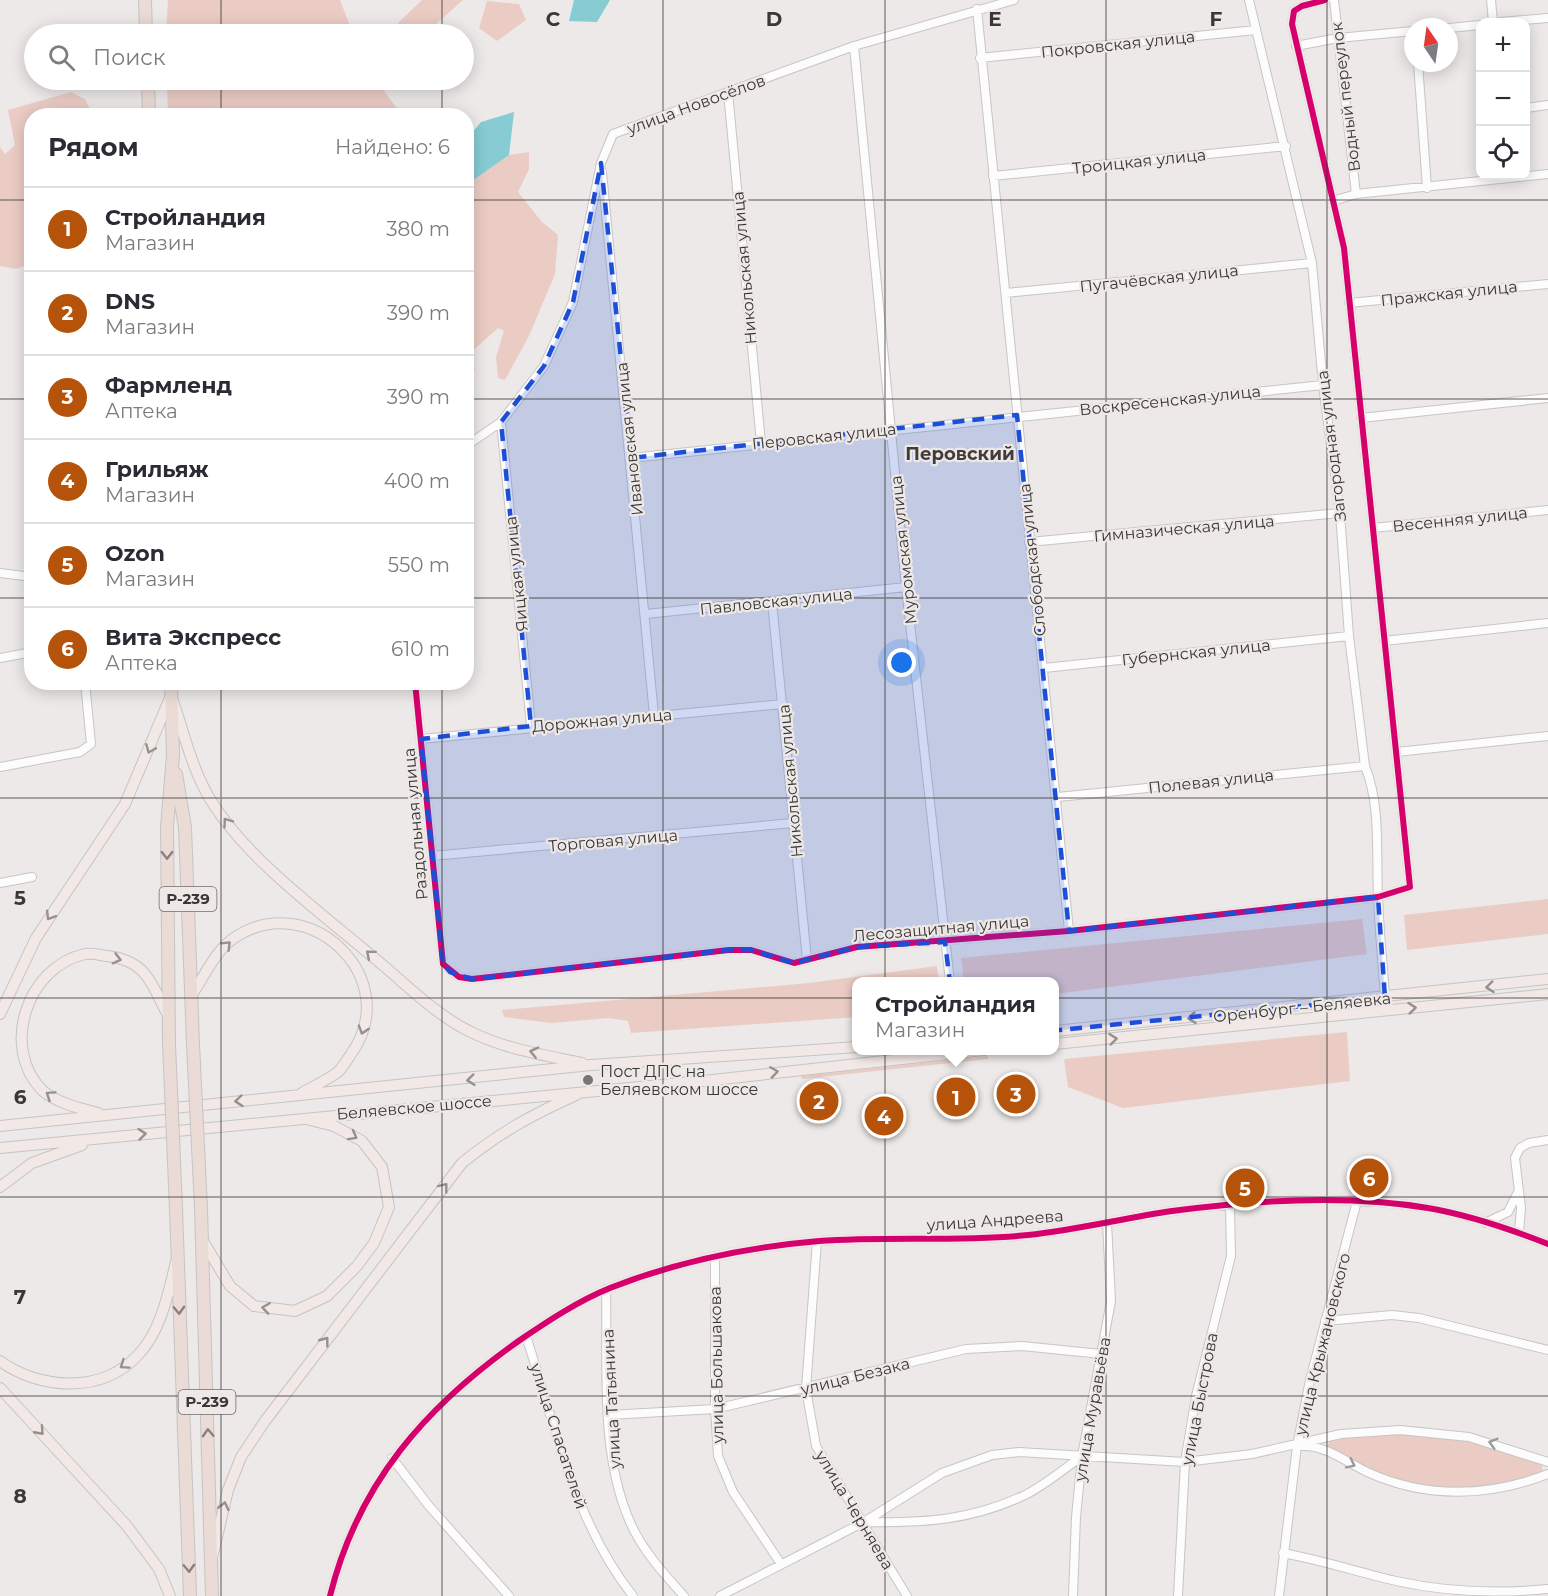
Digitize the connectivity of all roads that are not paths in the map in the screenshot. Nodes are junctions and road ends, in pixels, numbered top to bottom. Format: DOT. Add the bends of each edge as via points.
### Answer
graph roads {
  1 [pos="145,0"];
  2 [pos="1014,0"];
  3 [pos="1249,0"];
  4 [pos="1325,0"];
  5 [pos="1334,0"];
  6 [pos="1491,0"];
  7 [pos="976,9"];
  8 [pos="1493,18"];
  9 [pos="1548,18"];
  10 [pos="1530,20"];
  11 [pos="146,24"];
  12 [pos="1476,25"];
  13 [pos="1458,27"];
  14 [pos="1256,30"];
  15 [pos="1404,32"];
  16 [pos="1338,38"];
  17 [pos="854,46"];
  18 [pos="1296,46"];
  19 [pos="980,58"];
  20 [pos="1419,72"];
  21 [pos="148,90"];
  22 [pos="728,92"];
  23 [pos="1548,105"];
  24 [pos="1530,107"];
  25 [pos="149,108"];
  26 [pos="1286,146"];
  27 [pos="601,163"];
  28 [pos="1548,174"];
  29 [pos="1530,175"];
  30 [pos="993,176"];
  31 [pos="1485,180"];
  32 [pos="1427,188"];
  33 [pos="1356,194"];
  34 [pos="1333,201"];
  35 [pos="1312,263"];
  36 [pos="1548,284"];
  37 [pos="1006,293"];
  38 [pos="1349,303"];
  39 [pos="1323,385"];
  40 [pos="1548,398"];
  41 [pos="1017,415"];
  42 [pos="1361,418"];
  43 [pos="501,422"];
  44 [pos="891,429"];
  45 [pos="474,441"];
  46 [pos="761,443"];
  47 [pos="631,458"];
  48 [pos="1548,510"];
  49 [pos="1340,513"];
  50 [pos="1372,528"];
  51 [pos="1029,542"];
  52 [pos="0,573"];
  53 [pos="24,576"];
  54 [pos="906,587"];
  55 [pos="772,602"];
  56 [pos="646,614"];
  57 [pos="1548,623"];
  58 [pos="1349,636"];
  59 [pos="1384,641"];
  60 [pos="24,654"];
  61 [pos="0,658"];
  62 [pos="1044,668"];
  63 [pos="86,690"];
  64 [pos="171,690"];
  65 [pos="171,690"];
  66 [pos="171,690"];
  67 [pos="416,690"];
  68 [pos="783,705"];
  69 [pos="654,715"];
  70 [pos="531,726"];
  71 [pos="1548,736"];
  72 [pos="421,738"];
  73 [pos="1397,752"];
  74 [pos="173,755"];
  75 [pos="1365,766"];
  76 [pos="0,767"];
  77 [pos="1058,797"];
  78 [pos="793,823"];
  79 [pos="432,856"];
  80 [pos="32,877"];
  81 [pos="0,884"];
  82 [pos="1378,897"];
  83 [pos="1069,931"];
  84 [pos="945,942"];
  85 [pos="807,960"];
  86 [pos="443,964"];
  87 [pos="949,977"];
  88 [pos="1548,979"];
  89 [pos="193,993"];
  90 [pos="1548,994"];
  91 [pos="1385,998"];
  92 [pos="167,1013"];
  93 [pos="0,1014"];
  94 [pos="1059,1031"];
  95 [pos="1059,1044"];
  96 [pos="852,1047"];
  97 [pos="936,1055"];
  98 [pos="591,1065"];
  99 [pos="585,1090"];
  100 [pos="297,1095"];
  101 [pos="104,1115"];
  102 [pos="298,1118"];
  103 [pos="0,1126"];
  104 [pos="102,1138"];
  105 [pos="1548,1140"];
  106 [pos="0,1148"];
  107 [pos="0,1186"];
  108 [pos="1517,1193"];
  109 [pos="1357,1201"];
  110 [pos="1230,1204"];
  111 [pos="1107,1223"];
  112 [pos="1485,1223"];
  113 [pos="1519,1233"];
  114 [pos="203,1241"];
  115 [pos="817,1241"];
  116 [pos="1548,1244"];
  117 [pos="716,1256"];
  118 [pos="177,1259"];
  119 [pos="606,1289"];
  120 [pos="1325,1321"];
  121 [pos="526,1336"];
  122 [pos="1548,1350"];
  123 [pos="1101,1354"];
  124 [pos="0,1361"];
  125 [pos="0,1388"];
  126 [pos="806,1389"];
  127 [pos="714,1409"];
  128 [pos="609,1415"];
  129 [pos="1297,1446"];
  130 [pos="1082,1456"];
  131 [pos="392,1458"];
  132 [pos="1185,1462"];
  133 [pos="1548,1462"];
  134 [pos="1548,1474"];
  135 [pos="864,1522"];
  136 [pos="1283,1553"];
  137 [pos="211,1563"];
  138 [pos="781,1564"];
  139 [pos="1548,1589"];
  140 [pos="170,1596"];
  141 [pos="190,1596"];
  142 [pos="212,1596"];
  143 [pos="330,1596"];
  144 [pos="509,1596"];
  145 [pos="633,1596"];
  146 [pos="684,1596"];
  147 [pos="720,1596"];
  148 [pos="907,1596"];
  149 [pos="1073,1596"];
  150 [pos="1178,1596"];
  151 [pos="1279,1596"];
  1 -- 11 [label="highway"];
  2 -- 7 [label="street, улица Новосёлов"];
  3 -- 14 [label="street, Загородная улица"];
  4 -- 18 [label="street" via="1294,11"];
  5 -- 16 [label="street, Водный переулок"];
  6 -- 8 [label="street"];
  7 -- 17 [label="street, улица Новосёлов"];
  7 -- 19 [label="street, Слободская улица"];
  9 -- 10 [label="street"];
  12 -- 13 [label="street"];
  14 -- 19 [label="street, Покровская улица"];
  14 -- 26 [label="street, Загородная улица"];
  15 -- 16 [label="street"];
  16 -- 18 [label="street"];
  16 -- 33 [label="street, Водный переулок"];
  17 -- 22 [label="street, улица Новосёлов"];
  17 -- 44 [label="street, Муромская улица"];
  18 -- 34 [label="street"];
  19 -- 30 [label="street, Слободская улица"];
  20 -- 32 [label="street"];
  21 -- 25 [label="highway"];
  22 -- 27 [label="street, улица Новосёлов" via="613,134"];
  22 -- 46 [label="street, Никольская улица"];
  23 -- 24 [label="street"];
  26 -- 30 [label="street, Троицкая улица"];
  26 -- 35 [label="street, Загородная улица"];
  27 -- 43 [label="street, улица Новосёлов" via="573,302 544,366"];
  27 -- 47 [label="street, Ивановская улица"];
  28 -- 29 [label="street"];
  30 -- 37 [label="street, Слободская улица"];
  31 -- 32 [label="street"];
  32 -- 33 [label="street"];
  33 -- 34 [label="street"];
  34 -- 38 [label="street" via="1344,248"];
  35 -- 37 [label="street, Пугачёвская улица"];
  35 -- 39 [label="street, Загородная улица"];
  36 -- 38 [label="street, Пражская улица"];
  37 -- 41 [label="street, Слободская улица"];
  38 -- 42 [label="street"];
  39 -- 41 [label="street, Воскресенская улица"];
  39 -- 49 [label="street, Загородная улица"];
  40 -- 42 [label="street"];
  41 -- 44 [label="street, Перовская улица"];
  41 -- 51 [label="street, Слободская улица"];
  42 -- 50 [label="street"];
  43 -- 45 [label="street, улица Новосёлов"];
  43 -- 70 [label="street, Яицкая улица"];
  44 -- 46 [label="street, Перовская улица"];
  44 -- 54 [label="street, Муромская улица"];
  46 -- 47 [label="street, Перовская улица"];
  47 -- 56 [label="street, Ивановская улица"];
  48 -- 50 [label="street, Весенняя улица"];
  49 -- 51 [label="street, Гимназическая улица"];
  49 -- 58 [label="street, Загородная улица"];
  50 -- 59 [label="street"];
  51 -- 62 [label="street, Слободская улица"];
  52 -- 53 [label="street"];
  54 -- 55 [label="street, Павловская улица"];
  54 -- 84 [label="street, Муромская улица"];
  55 -- 56 [label="street, Павловская улица"];
  55 -- 68 [label="street, Никольская улица"];
  56 -- 69 [label="street, Ивановская улица"];
  57 -- 59 [label="street"];
  58 -- 62 [label="street, Губернская улица"];
  58 -- 75 [label="street, Загородная улица"];
  59 -- 73 [label="street"];
  60 -- 61 [label="street"];
  62 -- 77 [label="street, Слободская улица"];
  63 -- 76 [label="street" via="91,744 80,752"];
  64 -- 74 [label="highway, Р-239"];
  65 -- 93 [label="main road, one-way" via="124,804 36,938"];
  98 -- 66 [label="main road, one-way" via="496,1044 466,1030 429,1004 277,874 235,833 209,798 196,771"];
  67 -- 72 [label="street, Раздольная улица"];
  68 -- 69 [label="street, Дорожная улица"];
  68 -- 78 [label="street, Никольская улица"];
  69 -- 70 [label="street, Дорожная улица"];
  70 -- 72 [label="street, Дорожная улица"];
  71 -- 73 [label="street"];
  72 -- 79 [label="street, Раздольная улица"];
  73 -- 82 [label="street, Лесозащитная улица" via="1410,887"];
  74 -- 89 [label="highway, Р-239" via="185,827"];
  74 -- 92 [label="highway, Р-239, one-way" via="167,827"];
  75 -- 77 [label="street, Полевая улица"];
  75 -- 82 [label="street, Загородная улица" via="1372,784 1376,824"];
  77 -- 83 [label="street, Слободская улица"];
  78 -- 79 [label="street, Торговая улица"];
  78 -- 85 [label="street, Никольская улица"];
  79 -- 86 [label="street, Раздольная улица"];
  80 -- 81 [label="street"];
  82 -- 83 [label="street, Лесозащитная улица"];
  82 -- 91 [label="street, Загородная улица"];
  83 -- 84 [label="street, Лесозащитная улица"];
  84 -- 85 [label="street, Лесозащитная улица" via="857,947"];
  84 -- 87 [label="street, Муромская улица"];
  85 -- 86 [label="street, Лесозащитная улица" via="787,963 752,950 729,950 472,979 459,976"];
  88 -- 91 [label="main road, Оренбург – Беляевка, one-way"];
  89 -- 100 [label="main road, one-way" via="220,952 250,930 277,923 308,927 337,943 361,976 367,1019 360,1042 340,1071"];
  89 -- 114 [label="highway, Р-239, bridge"];
  95 -- 90 [label="main road, Оренбург – Беляевка, one-way"];
  91 -- 94 [label="main road, Оренбург – Беляевка, one-way"];
  101 -- 92 [label="main road, one-way" via="61,1102 42,1091 30,1075 23,1060 19,1027 33,989 49,972 70,959 87,954 121,958 144,972"];
  92 -- 118 [label="highway, Р-239, bridge"];
  96 -- 98 [label="main road, Беляевское шоссе"];
  99 -- 97 [label="main road, Беляевское шоссе, one-way"];
  98 -- 100 [label="main road, Беляевское шоссе, one-way"];
  99 -- 102 [label="main road, Беляевское шоссе"];
  137 -- 99 [label="main road, one-way" via="228,1490 241,1457 264,1421 462,1163 518,1122"];
  100 -- 101 [label="main road, Беляевское шоссе, one-way"];
  101 -- 103 [label="main road, Беляевское шоссе"];
  104 -- 102 [label="main road, Беляевское шоссе, one-way"];
  102 -- 114 [label="main road, one-way" via="334,1126 363,1142 382,1167 389,1206 374,1243 357,1266 327,1296 295,1311 254,1306 230,1286"];
  104 -- 106 [label="main road, Беляевское шоссе"];
  104 -- 107 [label="main road" via="32,1163"];
  105 -- 108 [label="street" via="1520,1148 1515,1158"];
  108 -- 112 [label="street" via="1508,1212"];
  108 -- 113 [label="street" via="1521,1208"];
  109 -- 110 [label="street, улица Андреева"];
  109 -- 112 [label="street, улица Андреева" via="1430,1208"];
  109 -- 120 [label="street, улица Крыжановского"];
  110 -- 111 [label="street, улица Андреева"];
  110 -- 132 [label="street, улица Быстрова" via="1231,1256 1196,1396"];
  111 -- 115 [label="street, улица Андреева" via="1025,1235"];
  111 -- 123 [label="street, улица Муравьёва" via="1111,1300"];
  112 -- 113 [label="street, улица Андреева"];
  113 -- 116 [label="street, улица Андреева"];
  137 -- 114 [label="highway, Р-239, one-way"];
  115 -- 117 [label="street, улица Андреева"];
  115 -- 126 [label="street, улица Черняева"];
  117 -- 119 [label="street, улица Андреева"];
  117 -- 127 [label="street, улица Большакова"];
  118 -- 124 [label="main road, one-way" via="153,1334 138,1355 119,1370 90,1381 45,1383 18,1374"];
  118 -- 141 [label="highway, Р-239, one-way"];
  119 -- 121 [label="street, улица Андреева"];
  119 -- 128 [label="street, улица Татьянина"];
  120 -- 122 [label="street" via="1392,1315 1419,1318"];
  120 -- 129 [label="street, улица Крыжановского"];
  121 -- 131 [label="street, улица Андреева" via="439,1404"];
  121 -- 145 [label="street, улица Спасателей" via="577,1496 602,1551"];
  123 -- 126 [label="street, улица Безака" via="1022,1346 966,1349"];
  123 -- 130 [label="street, улица Муравьёва"];
  125 -- 140 [label="main road, one-way" via="127,1526 159,1569"];
  126 -- 127 [label="street, улица Безака"];
  126 -- 135 [label="street, улица Черняева" via="816,1446"];
  127 -- 128 [label="street, улица Безака"];
  127 -- 138 [label="street, улица Большакова" via="718,1456 733,1492"];
  128 -- 146 [label="street, улица Татьянина" via="613,1466 630,1522 658,1567"];
  129 -- 132 [label="street"];
  133 -- 129 [label="street, one-way" via="1490,1442 1419,1431 1347,1434"];
  129 -- 134 [label="street, one-way" via="1317,1448 1371,1473 1419,1489 1475,1492"];
  129 -- 136 [label="street, улица Крыжановского"];
  130 -- 132 [label="street"];
  130 -- 135 [label="street" via="1026,1494 976,1514 926,1523"];
  130 -- 135 [label="street" via="1019,1452 964,1463 918,1486"];
  130 -- 149 [label="street, улица Муравьёва"];
  131 -- 143 [label="street, улица Андреева" via="358,1512"];
  131 -- 144 [label="street"];
  132 -- 150 [label="street, улица Быстрова"];
  135 -- 138 [label="street"];
  135 -- 148 [label="street, улица Черняева"];
  136 -- 139 [label="street" via="1445,1589 1504,1593"];
  136 -- 151 [label="street, улица Крыжановского"];
  137 -- 142 [label="highway, Р-239"];
  138 -- 147 [label="street"];
}
